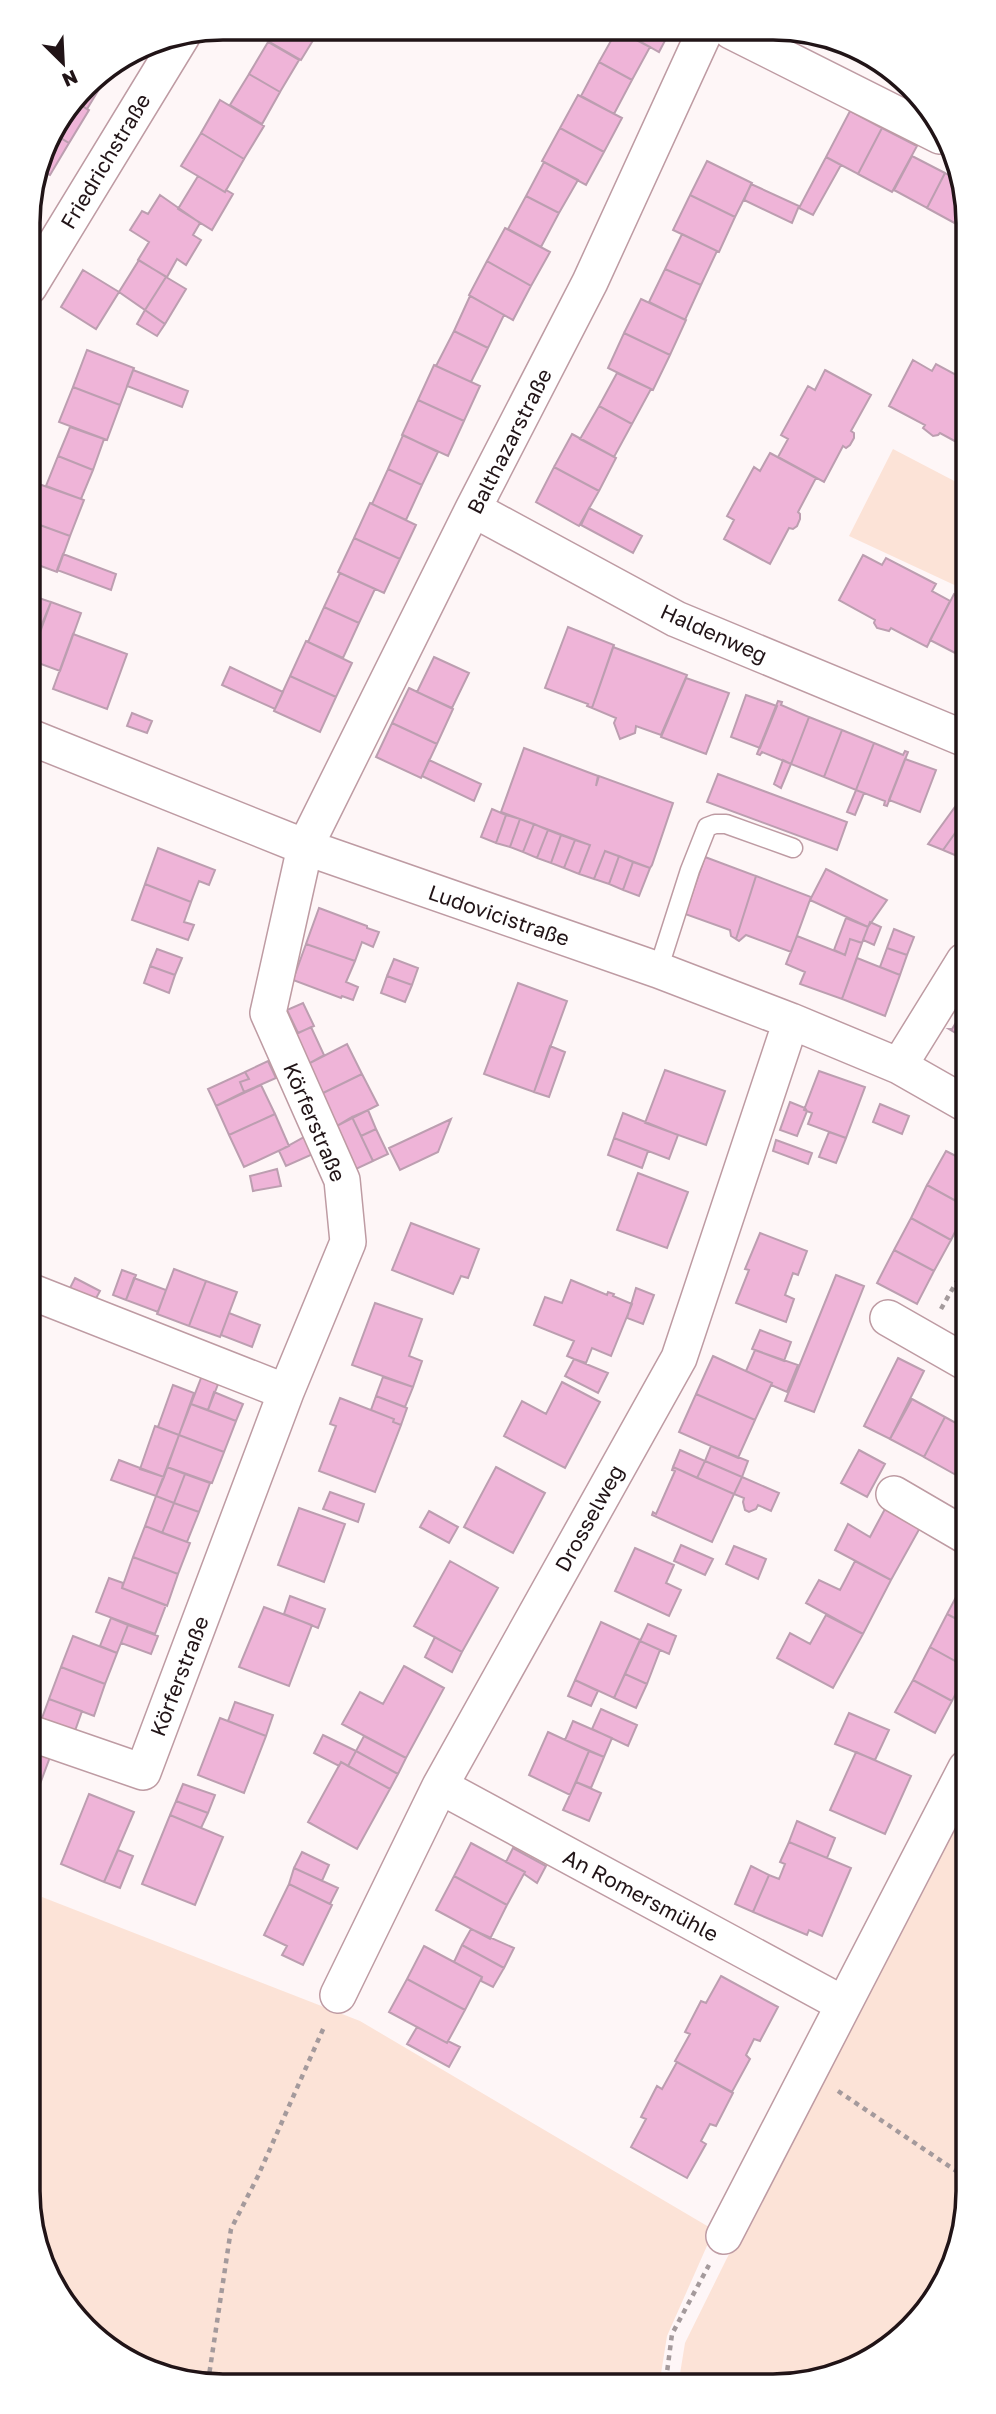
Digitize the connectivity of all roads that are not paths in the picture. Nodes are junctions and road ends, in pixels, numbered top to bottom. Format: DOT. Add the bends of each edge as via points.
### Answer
graph roads {
  1 [pos="701,40"];
  2 [pos="749,40"];
  3 [pos="176,46"];
  4 [pos="930,131"];
  5 [pos="41,267"];
  6 [pos="473,509"];
  7 [pos="956,735"];
  8 [pos="41,741"];
  9 [pos="305,847"];
  10 [pos="793,848"];
  11 [pos="658,970"];
  12 [pos="956,975"];
  13 [pos="792,1021"];
  14 [pos="899,1066"];
  15 [pos="956,1098"];
  16 [pos="40,1295"];
  17 [pos="888,1318"];
  18 [pos="955,1357"];
  19 [pos="286,1392"];
  20 [pos="894,1494"];
  21 [pos="955,1530"];
  22 [pos="40,1736"];
  23 [pos="440,1786"];
  24 [pos="955,1789"];
  25 [pos="338,1995"];
  26 [pos="843,2004"];
  27 [pos="724,2236"];
  1 -- 6 [label="street, Balthazarstraße" via="590,282"];
  2 -- 4 [label="street"];
  3 -- 5 [label="street, Friedrichstraße"];
  6 -- 7 [label="street, Haldenweg" via="676,619"];
  6 -- 9 [label="street, Balthazarstraße"];
  8 -- 9 [label="street, Ludovicistraße"];
  9 -- 11 [label="street, Ludovicistraße"];
  9 -- 19 [label="street, Körferstraße" via="268,1013 342,1180 348,1242"];
  10 -- 11 [label="lane" via="726,824 707,827"];
  11 -- 13 [label="street, Ludovicistraße"];
  12 -- 14 [label="street"];
  13 -- 14 [label="street, Ludovicistraße"];
  13 -- 23 [label="street, Drosselweg" via="679,1358"];
  14 -- 15 [label="street, Ludovicistraße"];
  16 -- 19 [label="street"];
  17 -- 18 [label="street"];
  19 -- 22 [label="street, Körferstraße" via="143,1772"];
  20 -- 21 [label="street"];
  23 -- 25 [label="street, Drosselweg"];
  23 -- 26 [label="street, An Romersmühle"];
  24 -- 26 [label="street"];
  26 -- 27 [label="street"];
}
